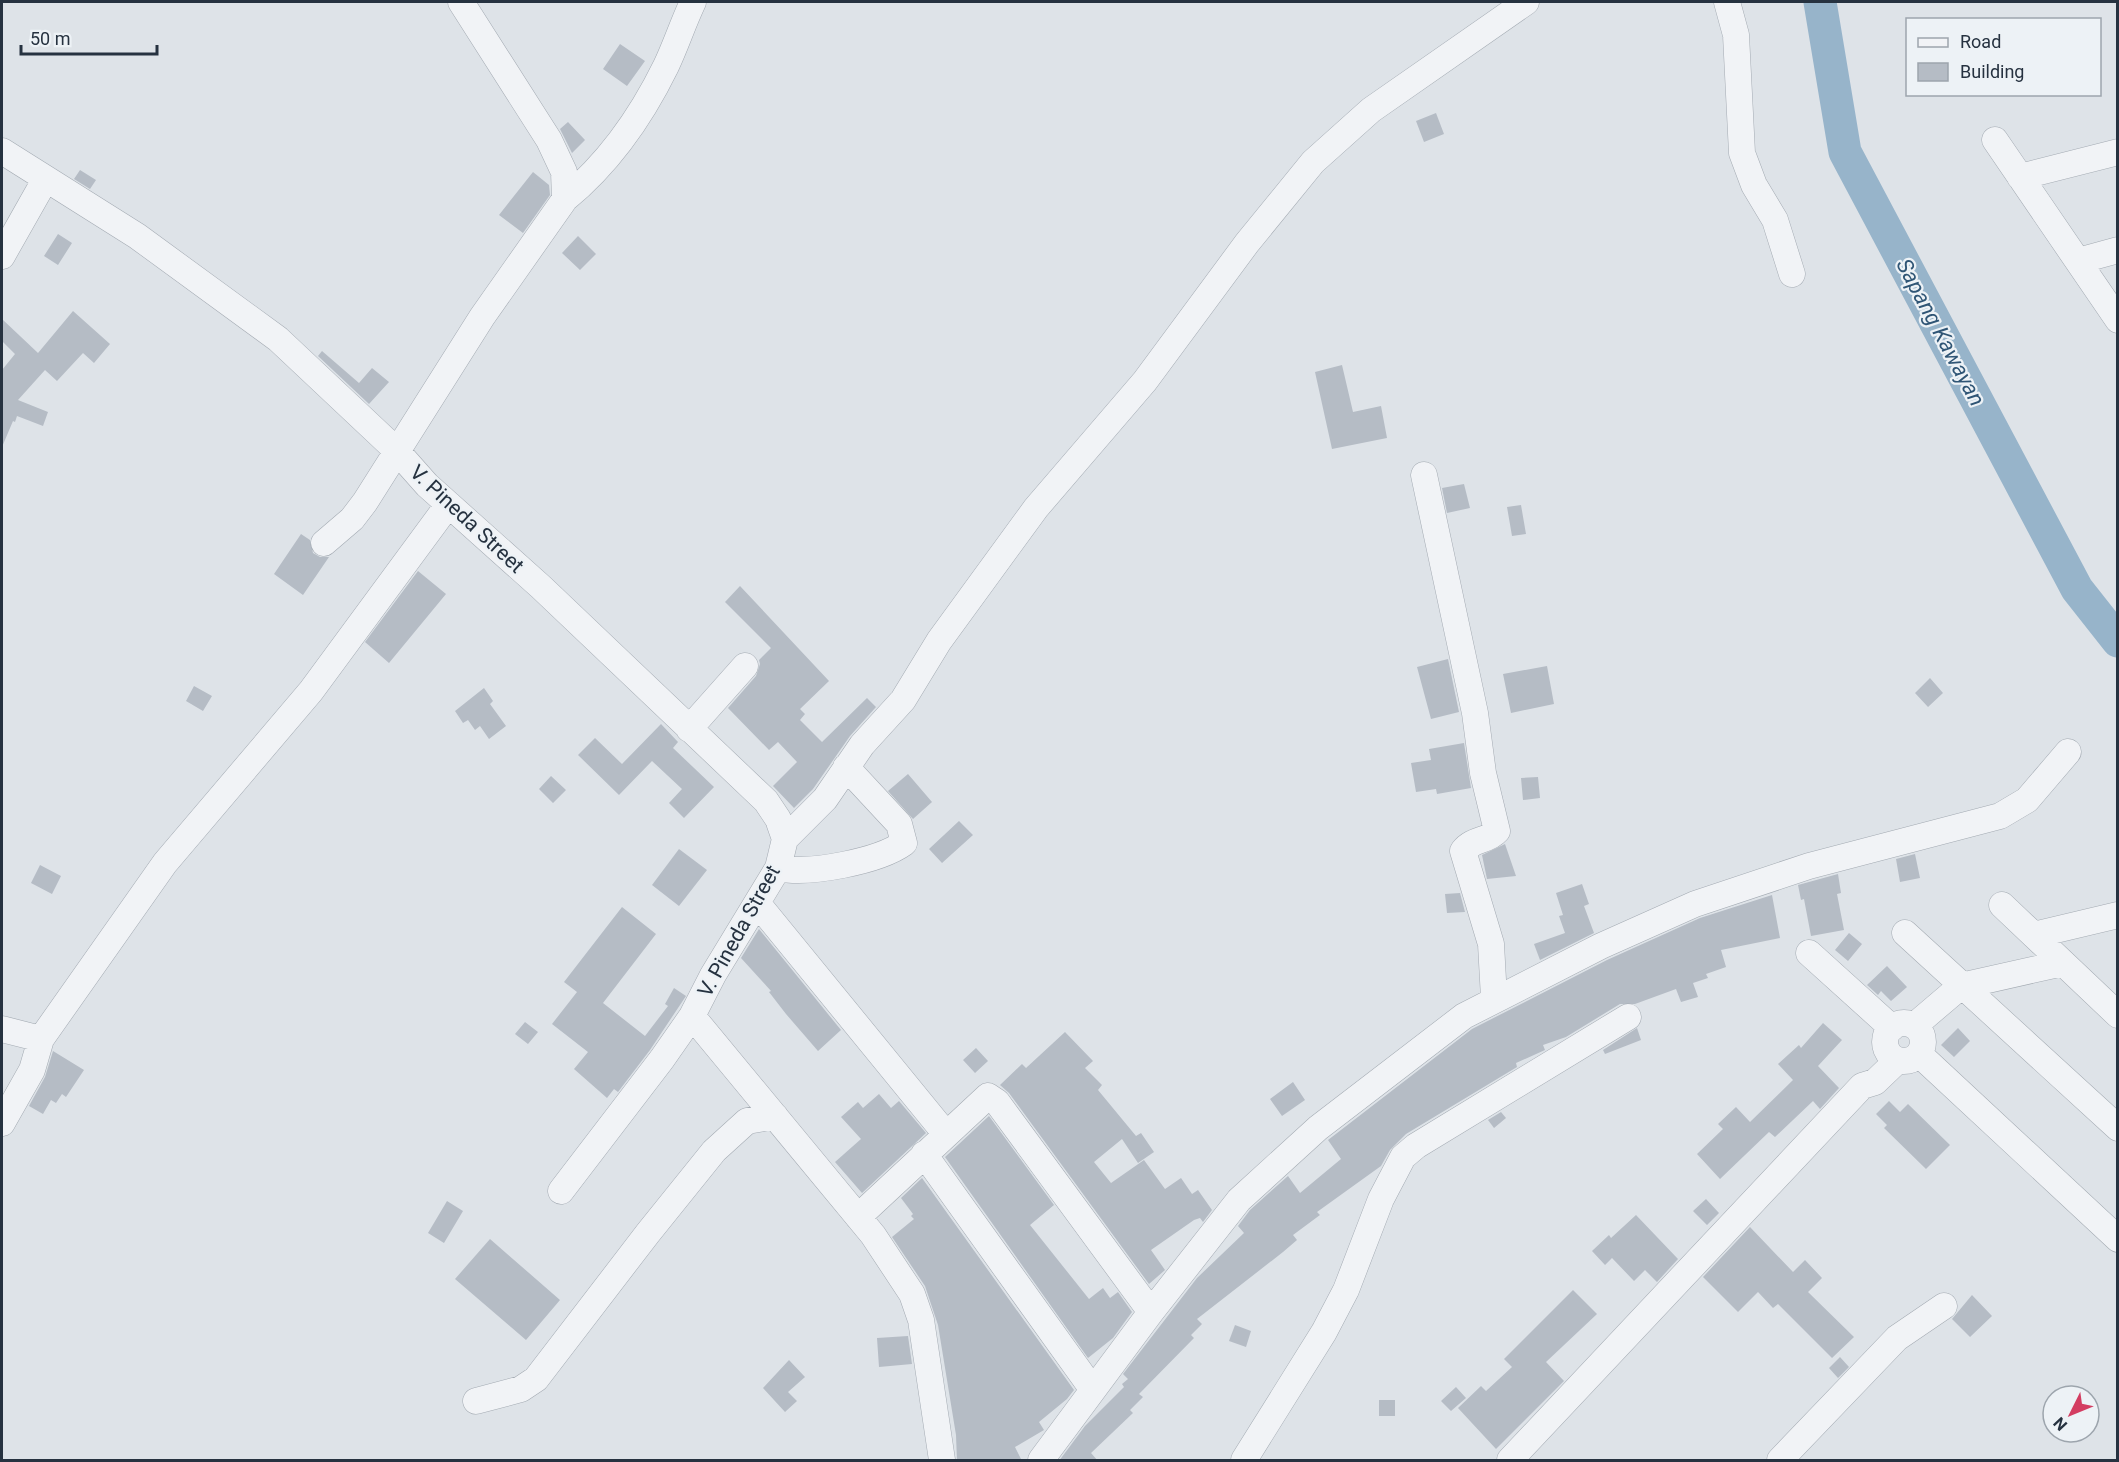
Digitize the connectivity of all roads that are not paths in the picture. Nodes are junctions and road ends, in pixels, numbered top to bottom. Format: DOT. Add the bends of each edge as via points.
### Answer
graph roads {
  1 [pos="461,2"];
  2 [pos="693,2"];
  3 [pos="1526,2"];
  4 [pos="1727,2"];
  5 [pos="1995,140"];
  6 [pos="2,151"];
  7 [pos="2118,152"];
  8 [pos="2020,177"];
  9 [pos="45,180"];
  10 [pos="565,199"];
  11 [pos="2118,250"];
  12 [pos="2,256"];
  13 [pos="2078,261"];
  14 [pos="1792,274"];
  15 [pos="2118,320"];
  16 [pos="396,450"];
  17 [pos="1424,474"];
  18 [pos="448,504"];
  19 [pos="324,543"];
  20 [pos="745,666"];
  21 [pos="689,729"];
  22 [pos="2068,752"];
  23 [pos="846,767"];
  24 [pos="785,839"];
  25 [pos="778,868"];
  26 [pos="758,904"];
  27 [pos="2002,905"];
  28 [pos="2118,915"];
  29 [pos="1905,933"];
  30 [pos="2034,935"];
  31 [pos="1809,953"];
  32 [pos="2063,963"];
  33 [pos="1960,986"];
  34 [pos="1494,998"];
  35 [pos="2115,1011"];
  36 [pos="692,1016"];
  37 [pos="1628,1017"];
  38 [pos="2,1029"];
  39 [pos="41,1039"];
  40 [pos="1902,1044"];
  41 [pos="775,1116"];
  42 [pos="2,1123"];
  43 [pos="2118,1128"];
  44 [pos="945,1133"];
  45 [pos="924,1154"];
  46 [pos="561,1191"];
  47 [pos="858,1217"];
  48 [pos="2118,1239"];
  49 [pos="1944,1306"];
  50 [pos="1151,1312"];
  51 [pos="1093,1390"];
  52 [pos="476,1401"];
  53 [pos="1046,1459"];
  54 [pos="942,1461"];
  55 [pos="1244,1461"];
  56 [pos="1510,1461"];
  57 [pos="1780,1461"];
  1 -- 10 [label="street" via="545,131 564,172"];
  2 -- 10 [label="street" via="646,104 611,153"];
  3 -- 23 [label="street" via="1371,110 1313,162 1247,243 1145,381 1036,508 939,641 903,700"];
  4 -- 14 [label="street" via="1736,35 1742,153 1754,186 1775,220"];
  5 -- 8 [label="street"];
  6 -- 9 [label="street, V. Pineda Street"];
  7 -- 8 [label="street"];
  8 -- 13 [label="street"];
  9 -- 12 [label="street"];
  9 -- 16 [label="street, V. Pineda Street" via="137,236 278,339"];
  10 -- 16 [label="street" via="511,273"];
  11 -- 13 [label="street"];
  13 -- 15 [label="street"];
  16 -- 18 [label="street, V. Pineda Street"];
  16 -- 19 [label="street" via="352,519"];
  17 -- 34 [label="street" via="1497,831 1469,843 1463,851 1491,944"];
  18 -- 21 [label="street, V. Pineda Street"];
  18 -- 39 [label="street" via="311,691 165,862"];
  20 -- 21 [label="street"];
  21 -- 24 [label="street, V. Pineda Street" via="766,801"];
  22 -- 34 [label="street" via="2026,800 2000,816 1745,886 1651,923"];
  23 -- 24 [label="street" via="825,798"];
  23 -- 25 [label="street" via="899,824 904,843 890,853 824,868"];
  24 -- 25 [label="street, V. Pineda Street"];
  25 -- 26 [label="street, V. Pineda Street"];
  26 -- 36 [label="street, V. Pineda Street" via="736,934"];
  26 -- 44 [label="street"];
  27 -- 30 [label="street"];
  28 -- 30 [label="street"];
  29 -- 33 [label="street"];
  30 -- 32 [label="street"];
  31 -- 40 [label="street"];
  32 -- 33 [label="street"];
  32 -- 35 [label="street"];
  33 -- 40 [label="street"];
  33 -- 43 [label="street"];
  34 -- 50 [label="street" via="1377,1080 1259,1179"];
  36 -- 41 [label="street, V. Pineda Street"];
  36 -- 46 [label="street"];
  37 -- 55 [label="street" via="1403,1157 1381,1199 1335,1311"];
  38 -- 39 [label="street"];
  39 -- 42 [label="street" via="32,1070"];
  40 -- 48 [label="street"];
  40 -- 56 [label="street" via="1865,1072 1862,1086"];
  41 -- 47 [label="street, V. Pineda Street"];
  41 -- 52 [label="street" via="747,1121 714,1151 536,1379 521,1389"];
  44 -- 45 [label="street"];
  44 -- 50 [label="street" via="988,1096 997,1102"];
  45 -- 47 [label="street"];
  45 -- 51 [label="street"];
  47 -- 54 [label="street, V. Pineda Street" via="912,1294 921,1320"];
  49 -- 57 [label="street" via="1897,1338"];
  50 -- 51 [label="street"];
  51 -- 53 [label="street"];
}
